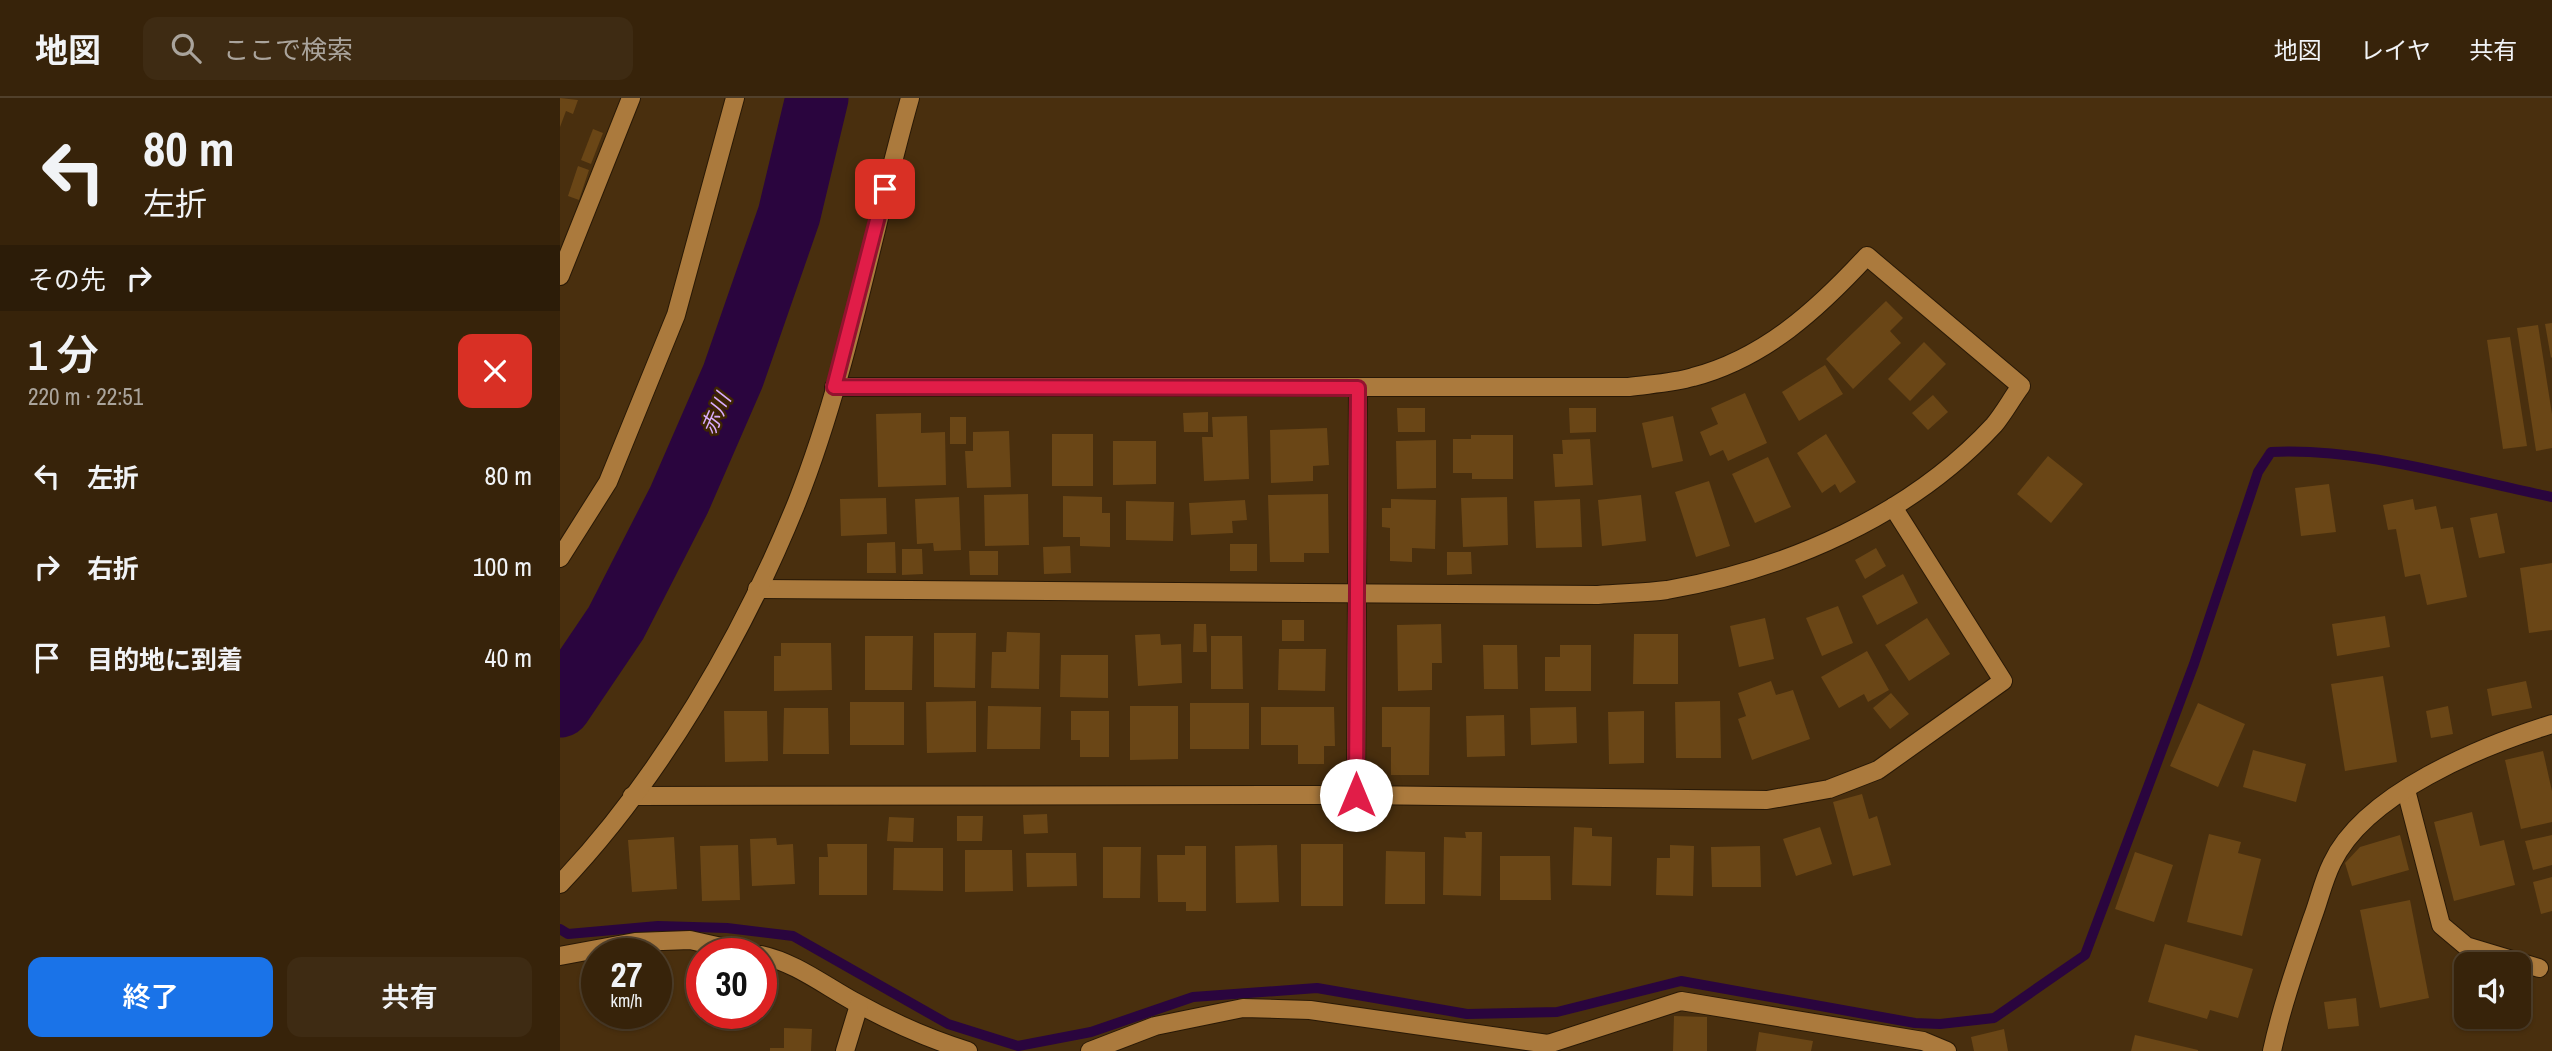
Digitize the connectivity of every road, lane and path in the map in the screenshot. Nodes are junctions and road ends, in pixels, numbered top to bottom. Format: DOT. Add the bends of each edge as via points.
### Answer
graph roads {
  1 [pos="631,98"];
  2 [pos="735,98"];
  3 [pos="909,98"];
  4 [pos="560,276"];
  5 [pos="834,387"];
  6 [pos="1358,388"];
  7 [pos="1893,507"];
  8 [pos="560,558"];
  9 [pos="757,589"];
  10 [pos="1356,593"];
  11 [pos="2552,724"];
  12 [pos="2406,790"];
  13 [pos="1356,795"];
  14 [pos="632,796"];
  15 [pos="560,884"];
  16 [pos="686,940"];
  17 [pos="560,956"];
  18 [pos="777,959"];
  19 [pos="2539,968"];
  20 [pos="859,1004"];
  21 [pos="845,1051"];
  22 [pos="968,1051"];
  23 [pos="1090,1051"];
  24 [pos="1947,1051"];
  25 [pos="2272,1051"];
  1 -- 4 [label="street"];
  2 -- 8 [label="street" via="676,315 608,482"];
  3 -- 5 [label="street"];
  5 -- 6 [label="street"];
  5 -- 9 [label="street" via="797,502"];
  6 -- 7 [label="street" via="1629,387 1692,378 1746,357 1793,328 1829,298 1867,256 2021,386 1972,446"];
  6 -- 10 [label="street"];
  7 -- 10 [label="street" via="1780,562 1665,590 1598,595"];
  7 -- 13 [label="street" via="2003,681 1878,770 1829,789 1767,800"];
  9 -- 10 [label="street"];
  9 -- 14 [label="street" via="699,697"];
  10 -- 13 [label="street"];
  11 -- 12 [label="street" via="2499,741"];
  12 -- 19 [label="street" via="2441,925 2466,946"];
  12 -- 25 [label="street" via="2364,821 2332,862 2286,991"];
  13 -- 14 [label="street"];
  14 -- 15 [label="street"];
  16 -- 17 [label="street" via="635,942"];
  18 -- 20 [label="street"];
  20 -- 21 [label="street"];
  20 -- 22 [label="street"];
  23 -- 24 [label="street" via="1154,1026 1243,1008 1310,1010 1548,1044 1681,1001 1923,1041"];
}
